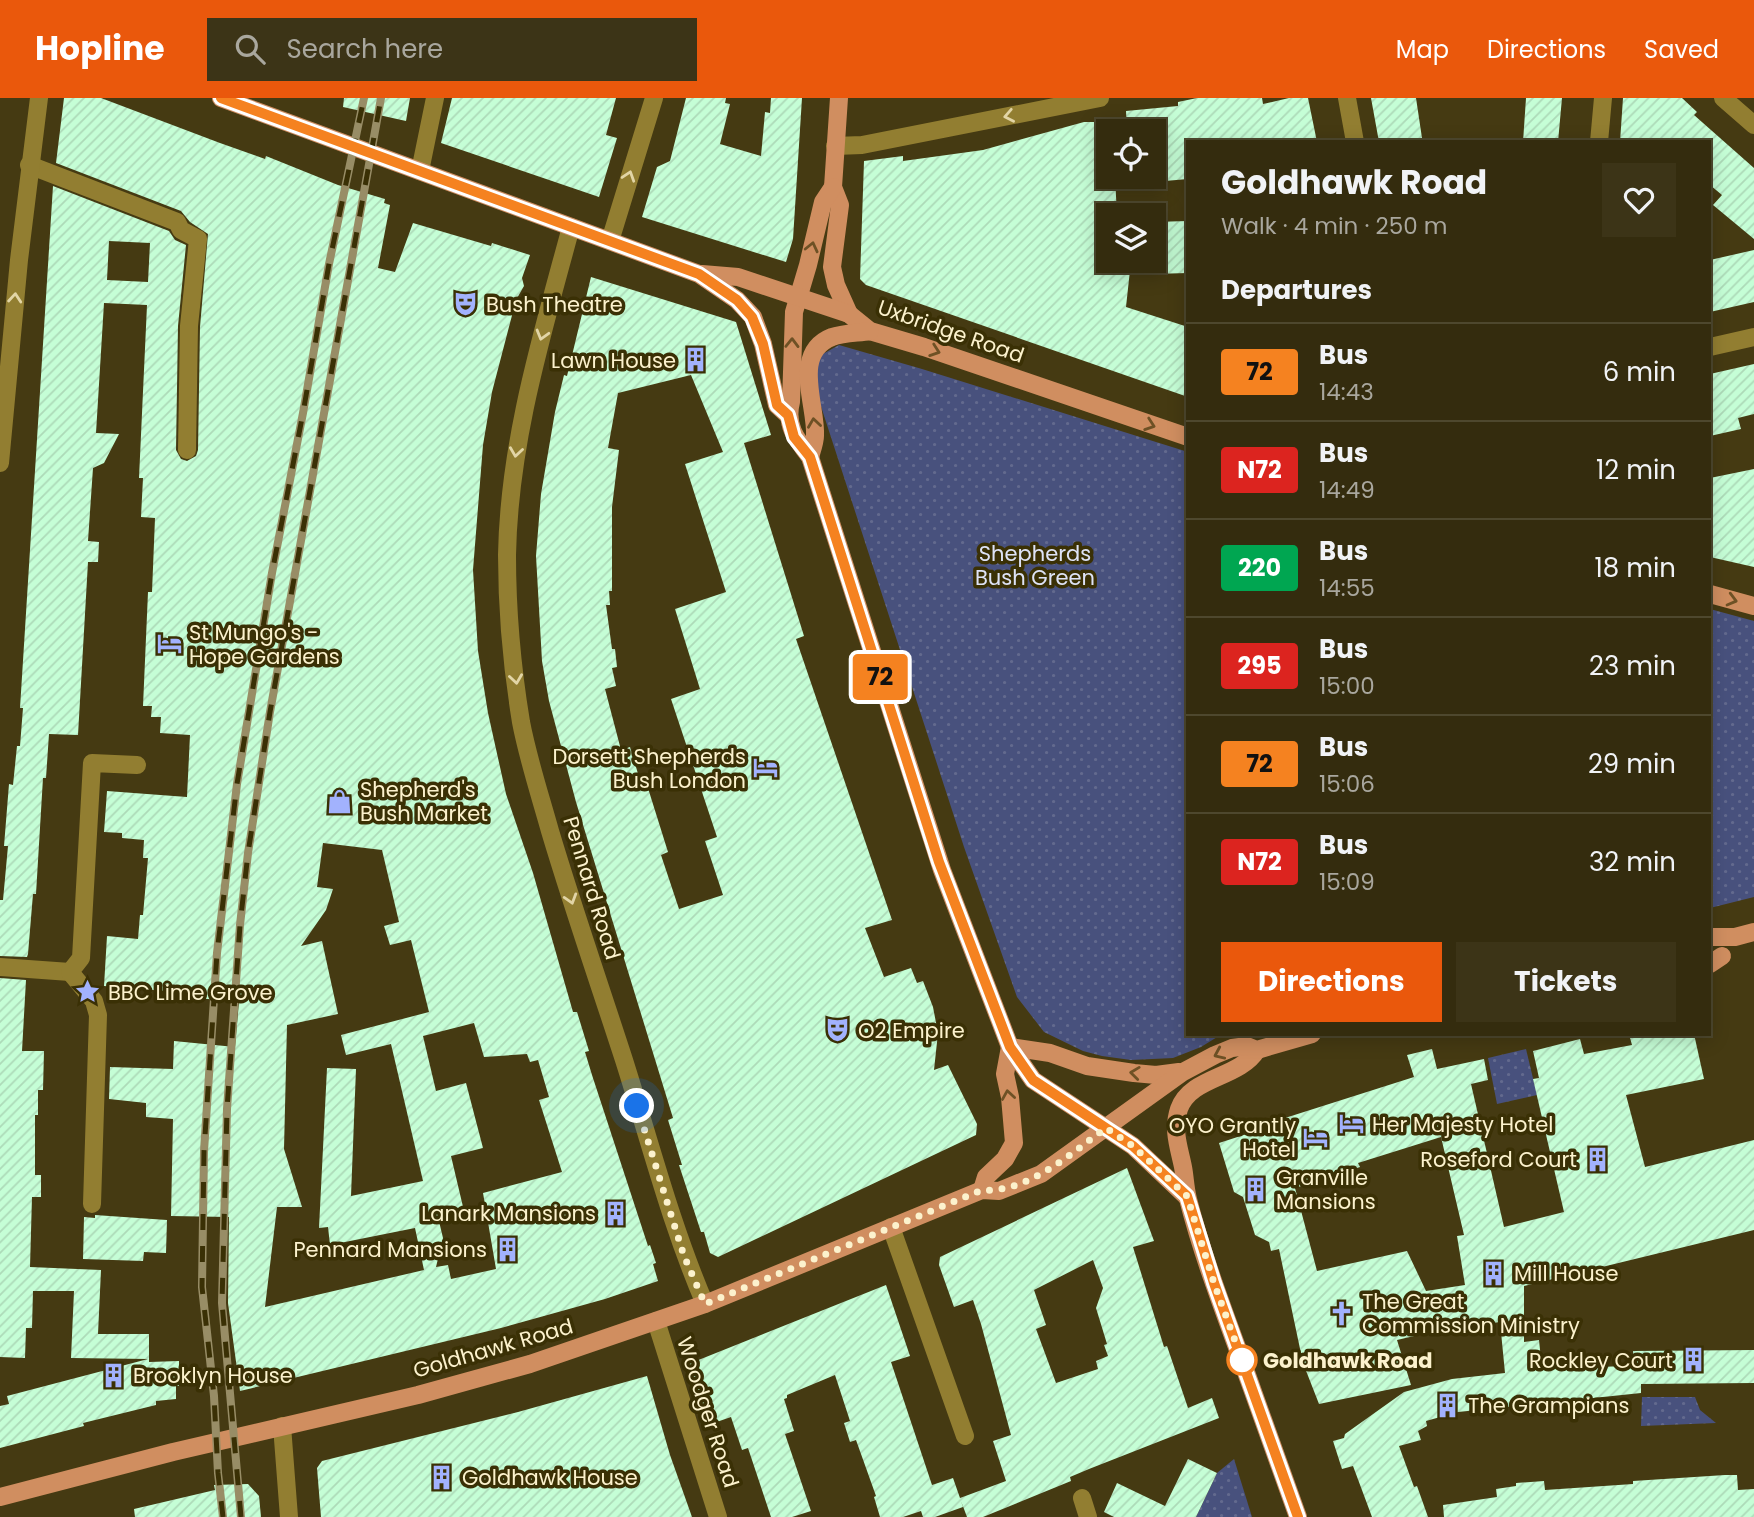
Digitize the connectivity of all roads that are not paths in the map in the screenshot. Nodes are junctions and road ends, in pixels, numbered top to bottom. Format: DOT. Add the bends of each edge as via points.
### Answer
graph roads {
  1 [pos="39,98"];
  2 [pos="221,98"];
  3 [pos="435,98"];
  4 [pos="654,98"];
  5 [pos="839,98"];
  6 [pos="1100,98"];
  7 [pos="1347,98"];
  8 [pos="1603,98"];
  9 [pos="1723,98"];
  10 [pos="1754,125"];
  11 [pos="1355,140"];
  12 [pos="1599,140"];
  13 [pos="835,146"];
  14 [pos="29,165"];
  15 [pos="421,171"];
  16 [pos="833,187"];
  17 [pos="571,227"];
  18 [pos="610,241"];
  19 [pos="699,274"];
  20 [pos="798,298"];
  21 [pos="849,314"];
  22 [pos="870,331"];
  23 [pos="1754,337"];
  24 [pos="1711,346"];
  25 [pos="788,415"];
  26 [pos="1186,437"];
  27 [pos="187,450"];
  28 [pos="810,457"];
  29 [pos="0,463"];
  30 [pos="1711,594"];
  31 [pos="1754,606"];
  32 [pos="137,765"];
  33 [pos="1754,932"];
  34 [pos="1711,937"];
  35 [pos="0,968"];
  36 [pos="70,972"];
  37 [pos="1305,1036"];
  38 [pos="1010,1047"];
  39 [pos="1257,1050"];
  40 [pos="1182,1072"];
  41 [pos="1106,1128"];
  42 [pos="982,1190"];
  43 [pos="1187,1196"];
  44 [pos="92,1204"];
  45 [pos="891,1227"];
  46 [pos="705,1304"];
  47 [pos="656,1321"];
  48 [pos="282,1426"];
  49 [pos="965,1436"];
  50 [pos="0,1497"];
  51 [pos="1082,1497"];
  52 [pos="289,1517"];
  53 [pos="718,1517"];
  54 [pos="1088,1517"];
  55 [pos="1298,1517"];
  1 -- 14 [label="street"];
  2 -- 15 [label="main road, Uxbridge Road"];
  3 -- 15 [label="street"];
  18 -- 4 [label="street, one-way"];
  5 -- 13 [label="main road"];
  6 -- 13 [label="street, one-way" via="857,146"];
  7 -- 11 [label="street"];
  8 -- 12 [label="street"];
  9 -- 10 [label="street"];
  13 -- 16 [label="main road"];
  14 -- 27 [label="street" via="177,222 181,230 198,239 189,326"];
  29 -- 14 [label="street, one-way"];
  15 -- 17 [label="main road, Uxbridge Road"];
  20 -- 16 [label="main road, one-way" via="822,202"];
  16 -- 21 [label="main road" via="840,205 832,267"];
  17 -- 18 [label="main road, Uxbridge Road"];
  17 -- 46 [label="street, Pennard Road, one-way" via="519,435 508,531 508,632 522,725 539,794 684,1256"];
  18 -- 19 [label="main road, Uxbridge Road"];
  19 -- 20 [label="main road, Uxbridge Road" via="738,277"];
  19 -- 25 [label="main road, Uxbridge Road" via="737,300 752,317 777,405"];
  20 -- 21 [label="main road, Uxbridge Road"];
  25 -- 20 [label="main road, one-way"];
  21 -- 22 [label="main road, Uxbridge Road"];
  22 -- 26 [label="main road, Uxbridge Road, one-way"];
  28 -- 22 [label="main road, one-way" via="815,435 808,372 811,359 818,347 834,336"];
  23 -- 24 [label="street"];
  25 -- 28 [label="main road" via="794,437"];
  28 -- 38 [label="main road" via="939,862"];
  30 -- 31 [label="main road, one-way"];
  32 -- 36 [label="street" via="92,763 80,958"];
  33 -- 34 [label="main road"];
  35 -- 36 [label="street"];
  36 -- 44 [label="street" via="94,1001 99,1015"];
  37 -- 39 [label="main road"];
  40 -- 38 [label="main road, one-way" via="1134,1073"];
  38 -- 41 [label="main road" via="1033,1080"];
  42 -- 38 [label="main road, one-way" via="986,1177 1014,1143 1005,1074"];
  39 -- 40 [label="main road, one-way" via="1232,1048"];
  39 -- 43 [label="main road" via="1240,1068 1192,1091 1182,1103 1175,1142"];
  40 -- 41 [label="main road"];
  41 -- 42 [label="main road, Goldhawk Road" via="1041,1174 999,1191"];
  41 -- 43 [label="main road" via="1133,1146"];
  42 -- 45 [label="main road, Goldhawk Road"];
  43 -- 55 [label="main road"];
  45 -- 46 [label="main road, Goldhawk Road"];
  45 -- 49 [label="street"];
  46 -- 47 [label="main road, Goldhawk Road"];
  47 -- 48 [label="main road, Goldhawk Road" via="530,1364"];
  47 -- 53 [label="street, Woodger Road"];
  48 -- 50 [label="main road, Goldhawk Road"];
  48 -- 52 [label="street"];
  51 -- 54 [label="street"];
}
